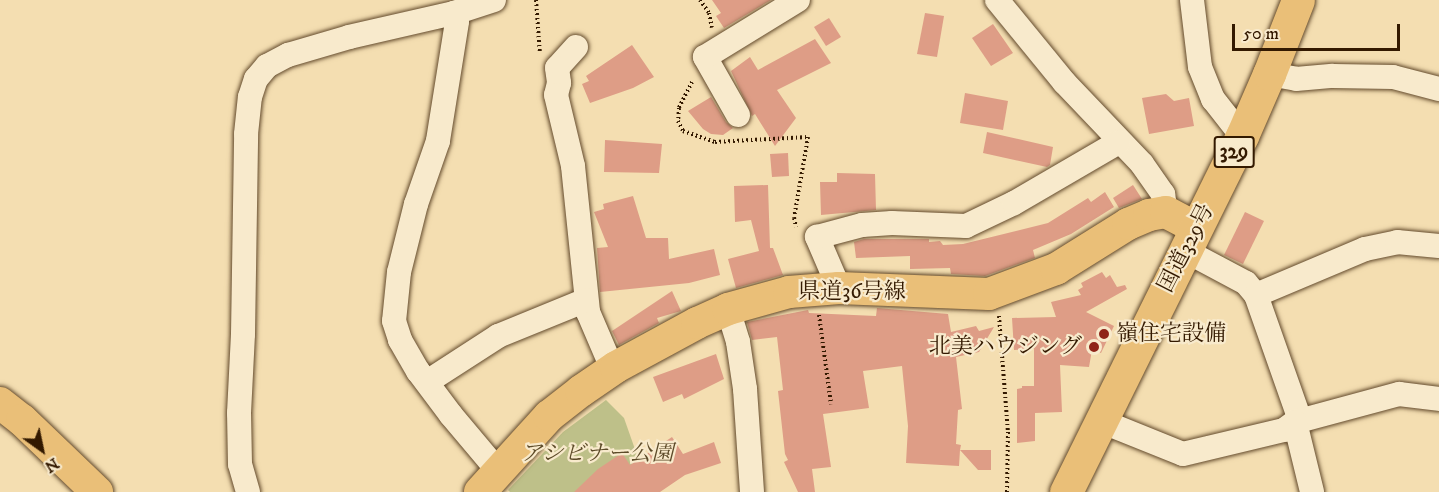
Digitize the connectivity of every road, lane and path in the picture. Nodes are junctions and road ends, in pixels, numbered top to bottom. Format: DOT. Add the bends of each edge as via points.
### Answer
graph roads {
  1 [pos="494,0"];
  2 [pos="798,0"];
  3 [pos="997,0"];
  4 [pos="1192,0"];
  5 [pos="1298,0"];
  6 [pos="454,13"];
  7 [pos="576,46"];
  8 [pos="1269,74"];
  9 [pos="1439,88"];
  10 [pos="738,115"];
  11 [pos="1242,136"];
  12 [pos="1119,142"];
  13 [pos="1166,212"];
  14 [pos="1190,239"];
  15 [pos="1439,246"];
  16 [pos="828,289"];
  17 [pos="996,292"];
  18 [pos="1256,295"];
  19 [pos="586,300"];
  20 [pos="728,309"];
  21 [pos="616,367"];
  22 [pos="428,382"];
  23 [pos="1439,399"];
  24 [pos="0,403"];
  25 [pos="831,404"];
  26 [pos="1101,421"];
  27 [pos="1298,421"];
  28 [pos="489,485"];
  29 [pos="97,492"];
  30 [pos="248,492"];
  31 [pos="752,492"];
  32 [pos="1007,492"];
  33 [pos="1066,492"];
  34 [pos="1312,492"];
  1 -- 6 [label="street"];
  2 -- 10 [label="street" via="705,57"];
  3 -- 12 [label="street"];
  4 -- 11 [label="street" via="1200,67 1213,99"];
  5 -- 8 [label="highway, 国道329号 / 329"];
  6 -- 22 [label="street" via="457,22 438,141 416,204 395,299 394,321 400,340"];
  6 -- 30 [label="street" via="288,55 267,66 256,79 246,134 239,412 240,464"];
  7 -- 19 [label="street" via="557,68 556,95 573,166"];
  8 -- 9 [label="street" via="1296,79 1393,77"];
  8 -- 11 [label="highway, 国道329号 / 329"];
  11 -- 14 [label="highway, 国道329号 / 329"];
  12 -- 13 [label="street" via="1163,194"];
  12 -- 16 [label="street" via="1014,204 966,226 861,225 817,237"];
  13 -- 14 [label="main road"];
  13 -- 17 [label="main road, 県道36号線" via="1128,225 1056,269"];
  14 -- 18 [label="street"];
  14 -- 26 [label="highway, 国道329号 / 329"];
  15 -- 18 [label="street" via="1397,242 1365,249"];
  16 -- 17 [label="main road, 県道36号線"];
  16 -- 20 [label="main road, 県道36号線" via="789,292"];
  16 -- 25 [label="path"];
  17 -- 32 [label="path" via="1008,432"];
  18 -- 27 [label="street"];
  19 -- 21 [label="street" via="609,361"];
  19 -- 22 [label="street" via="498,336"];
  20 -- 21 [label="main road, 県道36号線"];
  20 -- 31 [label="street" via="745,389"];
  21 -- 28 [label="main road, 県道36号線" via="549,416"];
  22 -- 28 [label="street"];
  23 -- 27 [label="street" via="1400,394"];
  24 -- 29 [label="main road"];
  26 -- 27 [label="street" via="1183,454 1284,430"];
  26 -- 33 [label="highway, 国道329号 / 329"];
  27 -- 34 [label="street"];
}
